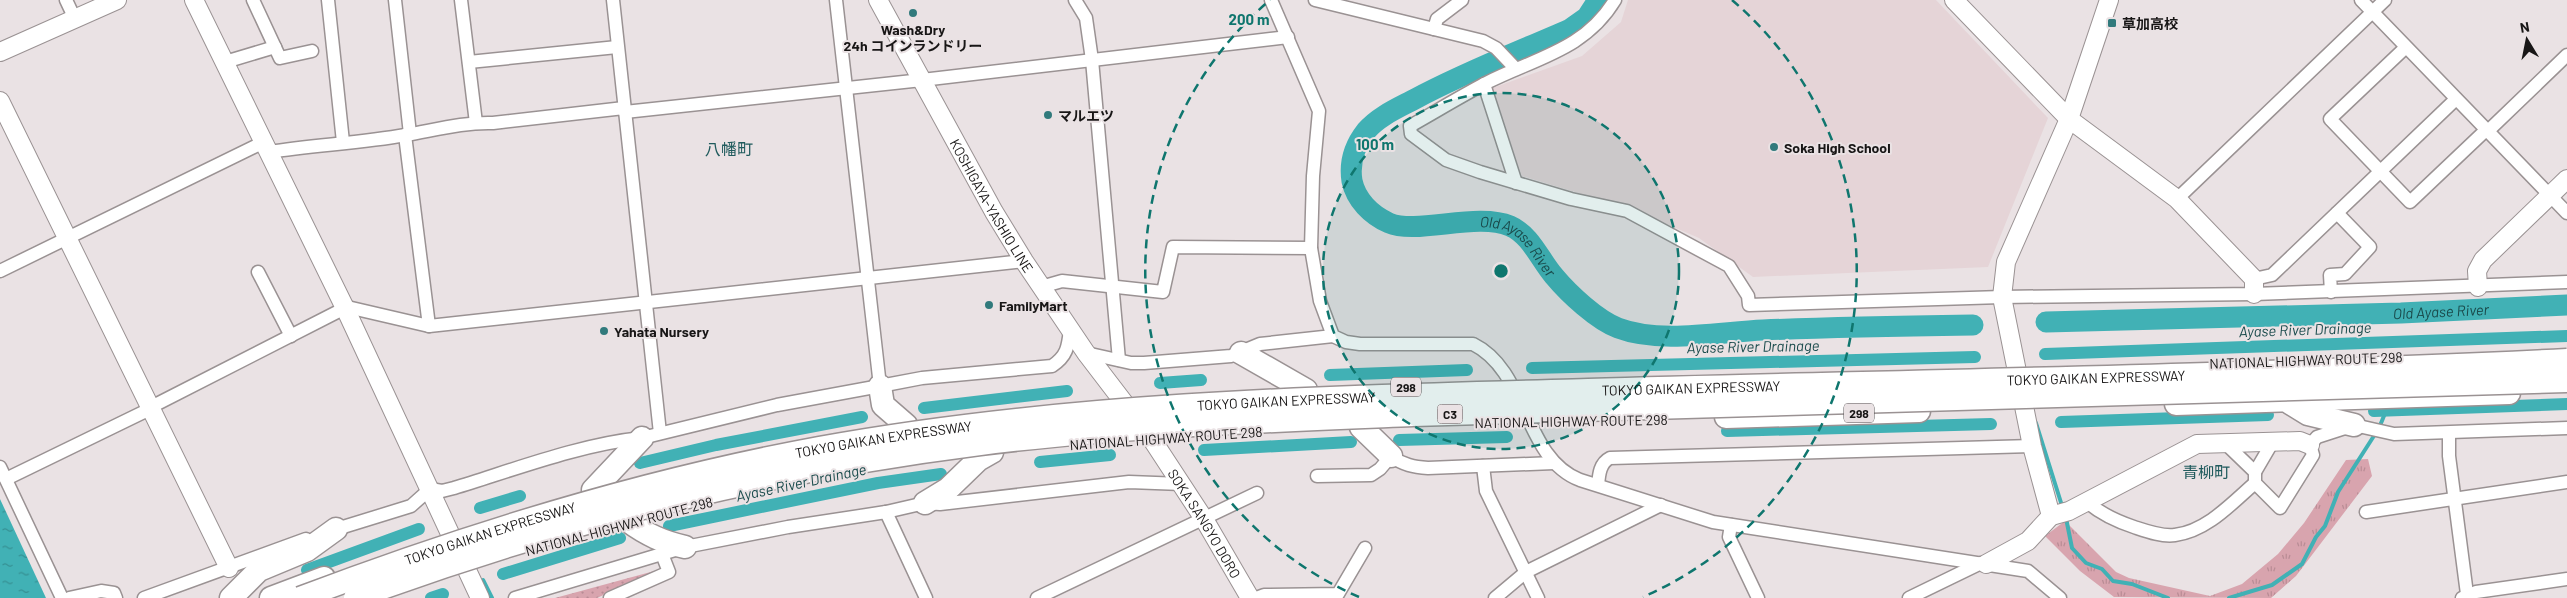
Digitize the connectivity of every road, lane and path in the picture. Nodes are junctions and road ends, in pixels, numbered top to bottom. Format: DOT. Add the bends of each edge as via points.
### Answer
graph roads {
  1 [pos="66,0"];
  2 [pos="117,0"];
  3 [pos="194,0"];
  4 [pos="253,0"];
  5 [pos="328,0"];
  6 [pos="395,0"];
  7 [pos="461,0"];
  8 [pos="613,0"];
  9 [pos="836,0"];
  10 [pos="878,0"];
  11 [pos="1075,0"];
  12 [pos="1271,0"];
  13 [pos="1319,0"];
  14 [pos="1462,0"];
  15 [pos="1615,0"];
  16 [pos="1954,0"];
  17 [pos="2110,0"];
  18 [pos="2361,0"];
  19 [pos="2385,0"];
  20 [pos="2372,12"];
  21 [pos="75,19"];
  22 [pos="1434,29"];
  23 [pos="1288,38"];
  24 [pos="274,47"];
  25 [pos="617,47"];
  26 [pos="2405,48"];
  27 [pos="312,51"];
  28 [pos="0,52"];
  29 [pos="2567,55"];
  30 [pos="1092,60"];
  31 [pos="225,62"];
  32 [pos="469,62"];
  33 [pos="1514,67"];
  34 [pos="922,80"];
  35 [pos="1484,84"];
  36 [pos="845,88"];
  37 [pos="2456,99"];
  38 [pos="0,101"];
  39 [pos="624,110"];
  40 [pos="2069,119"];
  41 [pos="476,123"];
  42 [pos="2487,130"];
  43 [pos="408,134"];
  44 [pos="343,142"];
  45 [pos="266,147"];
  46 [pos="2379,172"];
  47 [pos="2567,179"];
  48 [pos="1516,183"];
  49 [pos="2550,196"];
  50 [pos="2177,198"];
  51 [pos="2337,213"];
  52 [pos="2567,213"];
  53 [pos="66,238"];
  54 [pos="1311,248"];
  55 [pos="1024,261"];
  56 [pos="0,271"];
  57 [pos="258,272"];
  58 [pos="867,279"];
  59 [pos="2567,282"];
  60 [pos="1112,285"];
  61 [pos="1041,287"];
  62 [pos="2254,287"];
  63 [pos="2478,287"];
  64 [pos="2331,292"];
  65 [pos="2002,296"];
  66 [pos="646,302"];
  67 [pos="344,307"];
  68 [pos="429,326"];
  69 [pos="1070,330"];
  70 [pos="291,336"];
  71 [pos="1333,336"];
  72 [pos="2567,351"];
  73 [pos="1086,353"];
  74 [pos="1241,353"];
  75 [pos="1119,360"];
  76 [pos="2567,360"];
  77 [pos="2016,368"];
  78 [pos="2567,381"];
  79 [pos="1509,383"];
  80 [pos="880,386"];
  81 [pos="1306,390"];
  82 [pos="2567,390"];
  83 [pos="1123,400"];
  84 [pos="2287,401"];
  85 [pos="152,407"];
  86 [pos="2024,408"];
  87 [pos="1531,422"];
  88 [pos="906,424"];
  89 [pos="2354,425"];
  90 [pos="1361,427"];
  91 [pos="2567,428"];
  92 [pos="2450,434"];
  93 [pos="651,435"];
  94 [pos="1152,438"];
  95 [pos="2226,443"];
  96 [pos="2272,443"];
  97 [pos="2310,445"];
  98 [pos="2032,446"];
  99 [pos="992,452"];
  100 [pos="1391,456"];
  101 [pos="1554,464"];
  102 [pos="1483,466"];
  103 [pos="0,467"];
  104 [pos="1317,476"];
  105 [pos="2255,478"];
  106 [pos="6,479"];
  107 [pos="2567,482"];
  108 [pos="1182,484"];
  109 [pos="1598,485"];
  110 [pos="430,489"];
  111 [pos="593,490"];
  112 [pos="1257,493"];
  113 [pos="2455,499"];
  114 [pos="2086,502"];
  115 [pos="925,503"];
  116 [pos="1661,505"];
  117 [pos="886,512"];
  118 [pos="2366,512"];
  119 [pos="2051,516"];
  120 [pos="1204,519"];
  121 [pos="628,521"];
  122 [pos="1731,525"];
  123 [pos="336,529"];
  124 [pos="450,533"];
  125 [pos="685,547"];
  126 [pos="1365,548"];
  127 [pos="662,554"];
  128 [pos="1984,563"];
  129 [pos="229,568"];
  130 [pos="467,570"];
  131 [pos="1526,572"];
  132 [pos="2567,579"];
  133 [pos="2465,596"];
  134 [pos="62,598"];
  135 [pos="69,598"];
  136 [pos="116,598"];
  137 [pos="144,598"];
  138 [pos="231,598"];
  139 [pos="271,598"];
  140 [pos="300,598"];
  141 [pos="354,598"];
  142 [pos="383,598"];
  143 [pos="480,598"];
  144 [pos="515,598"];
  145 [pos="610,598"];
  146 [pos="926,598"];
  147 [pos="1037,598"];
  148 [pos="1250,598"];
  149 [pos="1256,598"];
  150 [pos="1495,598"];
  151 [pos="1538,598"];
  152 [pos="1758,598"];
  153 [pos="1909,598"];
  154 [pos="2060,598"];
  1 -- 21 [label="street"];
  2 -- 21 [label="street"];
  3 -- 31 [label="street"];
  4 -- 24 [label="street"];
  5 -- 44 [label="street"];
  6 -- 43 [label="street"];
  7 -- 32 [label="street"];
  8 -- 25 [label="street"];
  9 -- 36 [label="street"];
  10 -- 34 [label="street, KOSHIGAYA-YASHIO LINE"];
  11 -- 30 [label="street" via="1086,18"];
  12 -- 23 [label="street"];
  13 -- 22 [label="street"];
  14 -- 22 [label="street" via="1437,19"];
  15 -- 33 [label="street" via="1604,18 1584,37"];
  16 -- 40 [label="street"];
  17 -- 40 [label="street"];
  18 -- 20 [label="street"];
  19 -- 20 [label="street"];
  20 -- 26 [label="street"];
  20 -- 50 [label="street"];
  21 -- 28 [label="street"];
  22 -- 33 [label="street" via="1483,40 1496,48"];
  23 -- 30 [label="street"];
  23 -- 54 [label="street" via="1319,111"];
  24 -- 27 [label="street" via="280,58"];
  24 -- 31 [label="street"];
  25 -- 32 [label="street"];
  25 -- 39 [label="street"];
  26 -- 37 [label="street"];
  26 -- 46 [label="street" via="2330,120"];
  29 -- 42 [label="street"];
  30 -- 34 [label="street"];
  30 -- 60 [label="street"];
  31 -- 45 [label="street"];
  32 -- 41 [label="street"];
  33 -- 35 [label="street"];
  34 -- 36 [label="street"];
  34 -- 55 [label="street, KOSHIGAYA-YASHIO LINE"];
  35 -- 48 [label="street"];
  35 -- 48 [label="street" via="1410,126 1411,134 1446,160"];
  36 -- 39 [label="street"];
  36 -- 58 [label="street"];
  37 -- 42 [label="street"];
  37 -- 46 [label="street"];
  38 -- 53 [label="street"];
  39 -- 41 [label="street"];
  39 -- 66 [label="street"];
  40 -- 50 [label="street"];
  40 -- 65 [label="street" via="2006,262"];
  41 -- 43 [label="street"];
  42 -- 46 [label="street" via="2410,202"];
  42 -- 49 [label="street"];
  43 -- 44 [label="street"];
  43 -- 68 [label="street"];
  44 -- 45 [label="street"];
  45 -- 53 [label="street"];
  45 -- 67 [label="street"];
  46 -- 51 [label="street"];
  47 -- 49 [label="street"];
  48 -- 65 [label="street" via="1627,211 1677,237 1729,266 1748,296 1748,305"];
  49 -- 52 [label="street"];
  49 -- 63 [label="street" via="2483,260 2477,271"];
  50 -- 62 [label="street"];
  51 -- 62 [label="street" via="2272,275"];
  51 -- 64 [label="street" via="2370,247 2345,274 2330,276"];
  53 -- 56 [label="street"];
  53 -- 85 [label="street"];
  54 -- 60 [label="street" via="1173,247 1163,292"];
  54 -- 71 [label="street" via="1320,301"];
  55 -- 58 [label="street"];
  55 -- 61 [label="street, KOSHIGAYA-YASHIO LINE"];
  57 -- 70 [label="street"];
  58 -- 66 [label="street"];
  58 -- 80 [label="street"];
  59 -- 63 [label="street"];
  60 -- 61 [label="street" via="1062,281"];
  60 -- 75 [label="street"];
  61 -- 69 [label="street, KOSHIGAYA-YASHIO LINE"];
  62 -- 64 [label="street"];
  62 -- 65 [label="street"];
  63 -- 64 [label="street"];
  65 -- 77 [label="street"];
  66 -- 68 [label="street"];
  66 -- 93 [label="street"];
  67 -- 68 [label="street"];
  67 -- 70 [label="street"];
  67 -- 110 [label="street"];
  69 -- 73 [label="street, KOSHIGAYA-YASHIO LINE"];
  69 -- 80 [label="street" via="1064,358 1052,366 922,378"];
  70 -- 85 [label="street"];
  71 -- 74 [label="street" via="1269,342"];
  71 -- 79 [label="street" via="1360,344 1473,344 1495,360"];
  72 -- 77 [label="highway, NATIONAL HIGHWAY ROUTE 298 / 298"];
  73 -- 75 [label="street"];
  73 -- 83 [label="street, KOSHIGAYA-YASHIO LINE"];
  74 -- 75 [label="street" via="1144,363"];
  74 -- 81 [label="highway"];
  76 -- 140 [label="highway, TOKYO GAIKAN EXPRESSWAY / C3, bridge" via="1286,400 1036,419 848,444 670,479 520,521"];
  77 -- 79 [label="highway, NATIONAL HIGHWAY ROUTE 298 / 298"];
  77 -- 86 [label="street"];
  78 -- 141 [label="highway, TOKYO GAIKAN EXPRESSWAY / C3, bridge" via="1413,415 1237,422 1035,438 833,466 674,499 517,543"];
  79 -- 81 [label="highway, NATIONAL HIGHWAY ROUTE 298 / 298"];
  79 -- 87 [label="street"];
  80 -- 88 [label="highway" via="883,405"];
  80 -- 93 [label="street" via="777,405"];
  81 -- 83 [label="highway, NATIONAL HIGHWAY ROUTE 298 / 298"];
  82 -- 84 [label="highway, NATIONAL HIGHWAY ROUTE 298 / 298"];
  83 -- 88 [label="highway, NATIONAL HIGHWAY ROUTE 298 / 298"];
  83 -- 94 [label="street, SOKA SANGYO DORO"];
  84 -- 86 [label="highway, NATIONAL HIGHWAY ROUTE 298 / 298"];
  84 -- 89 [label="highway" via="2308,414"];
  85 -- 106 [label="street"];
  85 -- 129 [label="street"];
  86 -- 87 [label="highway, NATIONAL HIGHWAY ROUTE 298 / 298"];
  86 -- 98 [label="street"];
  87 -- 90 [label="highway, NATIONAL HIGHWAY ROUTE 298 / 298"];
  87 -- 101 [label="street"];
  88 -- 111 [label="highway, NATIONAL HIGHWAY ROUTE 298 / 298" via="774,448"];
  89 -- 92 [label="street" via="2394,434"];
  89 -- 97 [label="street" via="2317,437"];
  90 -- 94 [label="highway, NATIONAL HIGHWAY ROUTE 298 / 298"];
  90 -- 100 [label="highway"];
  91 -- 92 [label="street"];
  92 -- 113 [label="street" via="2449,456"];
  93 -- 110 [label="street" via="531,464 442,491"];
  93 -- 111 [label="highway"];
  94 -- 99 [label="highway, NATIONAL HIGHWAY ROUTE 298 / 298"];
  94 -- 108 [label="street, SOKA SANGYO DORO"];
  95 -- 96 [label="street"];
  95 -- 105 [label="street"];
  95 -- 114 [label="street" via="2197,444"];
  96 -- 97 [label="street" via="2300,441"];
  96 -- 105 [label="street"];
  97 -- 105 [label="street" via="2313,455 2280,508"];
  98 -- 109 [label="street" via="1610,458 1600,470"];
  98 -- 119 [label="street"];
  99 -- 115 [label="highway" via="978,460 948,489"];
  99 -- 121 [label="highway, NATIONAL HIGHWAY ROUTE 298 / 298" via="840,474"];
  100 -- 102 [label="street" via="1399,463 1414,467"];
  100 -- 104 [label="street" via="1371,475"];
  101 -- 102 [label="street"];
  101 -- 109 [label="street" via="1565,474"];
  102 -- 131 [label="street" via="1486,491"];
  103 -- 106 [label="street"];
  105 -- 114 [label="street" via="2218,515 2174,536 2120,522 2099,513"];
  106 -- 134 [label="street"];
  107 -- 113 [label="street"];
  108 -- 115 [label="street" via="1129,482 940,504"];
  108 -- 120 [label="street, SOKA SANGYO DORO"];
  109 -- 116 [label="street"];
  110 -- 123 [label="street" via="411,506"];
  110 -- 124 [label="street"];
  111 -- 124 [label="highway, NATIONAL HIGHWAY ROUTE 298 / 298"];
  112 -- 120 [label="street"];
  113 -- 118 [label="street"];
  113 -- 133 [label="street"];
  114 -- 119 [label="street"];
  115 -- 117 [label="street"];
  116 -- 122 [label="street"];
  116 -- 131 [label="street"];
  117 -- 125 [label="street"];
  117 -- 146 [label="street"];
  119 -- 128 [label="street" via="2028,541"];
  120 -- 147 [label="street"];
  120 -- 148 [label="street, SOKA SANGYO DORO"];
  121 -- 125 [label="highway" via="663,542"];
  121 -- 130 [label="highway, NATIONAL HIGHWAY ROUTE 298 / 298"];
  122 -- 128 [label="street"];
  122 -- 152 [label="street" via="1729,536"];
  123 -- 129 [label="street"];
  123 -- 138 [label="highway" via="298,555 259,570"];
  124 -- 130 [label="street"];
  124 -- 139 [label="highway, NATIONAL HIGHWAY ROUTE 298 / 298"];
  125 -- 127 [label="street"];
  126 -- 149 [label="street" via="1338,594 1264,595"];
  127 -- 144 [label="street"];
  127 -- 145 [label="street" via="669,572"];
  128 -- 153 [label="street"];
  128 -- 154 [label="street" via="2028,572"];
  129 -- 137 [label="street"];
  130 -- 142 [label="highway, NATIONAL HIGHWAY ROUTE 298 / 298"];
  130 -- 143 [label="street"];
  131 -- 150 [label="street"];
  131 -- 151 [label="street"];
  132 -- 133 [label="street"];
  135 -- 136 [label="street" via="100,591 114,593"];
}
